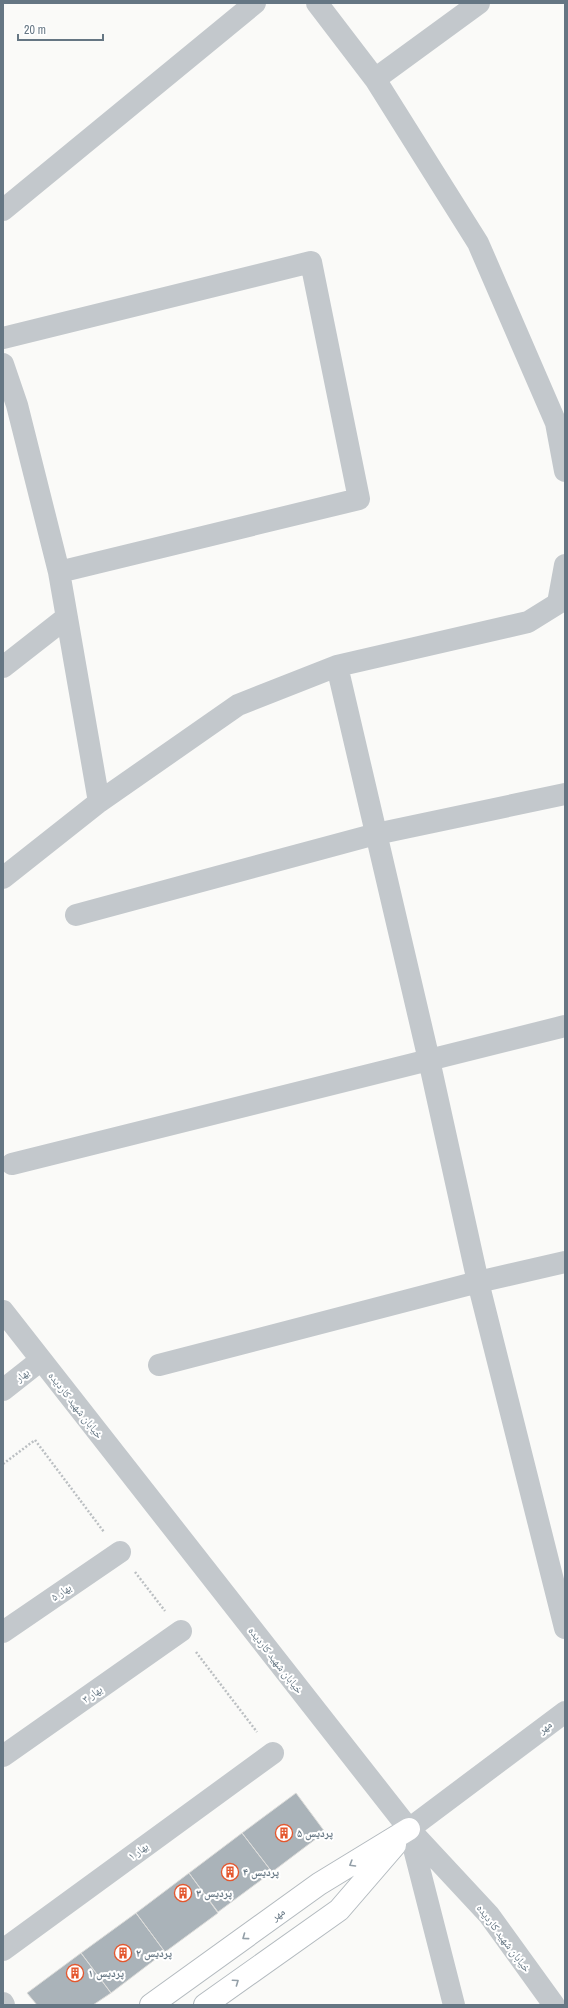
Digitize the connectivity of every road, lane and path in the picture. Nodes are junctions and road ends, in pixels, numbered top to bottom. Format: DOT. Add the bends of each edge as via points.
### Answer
graph roads {
  1 [pos="255,3"];
  2 [pos="317,3"];
  3 [pos="479,3"];
  4 [pos="375,79"];
  5 [pos="3,210"];
  6 [pos="3,338"];
  7 [pos="3,364"];
  8 [pos="10,410"];
  9 [pos="560,426"];
  10 [pos="565,471"];
  11 [pos="565,565"];
  12 [pos="60,572"];
  13 [pos="562,601"];
  14 [pos="67,617"];
  15 [pos="338,666"];
  16 [pos="3,667"];
  17 [pos="565,794"];
  18 [pos="99,802"];
  19 [pos="376,834"];
  20 [pos="3,878"];
  21 [pos="76,915"];
  22 [pos="565,1026"];
  23 [pos="429,1060"];
  24 [pos="12,1164"];
  25 [pos="565,1262"];
  26 [pos="478,1282"];
  27 [pos="3,1311"];
  28 [pos="41,1360"];
  29 [pos="159,1365"];
  30 [pos="3,1390"];
  31 [pos="3,1464"];
  32 [pos="120,1552"];
  33 [pos="565,1628"];
  34 [pos="181,1631"];
  35 [pos="3,1632"];
  36 [pos="565,1712"];
  37 [pos="273,1753"];
  38 [pos="3,1756"];
  39 [pos="409,1829"];
  40 [pos="3,1950"];
  41 [pos="151,2005"];
  42 [pos="205,2005"];
  43 [pos="454,2005"];
  44 [pos="554,2005"];
  1 -- 5 [label="street"];
  2 -- 4 [label="street"];
  3 -- 4 [label="street"];
  4 -- 9 [label="street" via="478,243"];
  6 -- 12 [label="street" via="311,262 359,499"];
  7 -- 8 [label="street"];
  8 -- 12 [label="street"];
  9 -- 10 [label="street"];
  11 -- 13 [label="street"];
  12 -- 14 [label="street"];
  13 -- 15 [label="street" via="528,622"];
  14 -- 16 [label="street"];
  14 -- 18 [label="street"];
  15 -- 18 [label="street" via="238,705"];
  15 -- 19 [label="street"];
  17 -- 19 [label="street"];
  18 -- 20 [label="street"];
  19 -- 21 [label="street"];
  19 -- 23 [label="street"];
  22 -- 23 [label="street"];
  23 -- 24 [label="street"];
  23 -- 26 [label="street"];
  25 -- 26 [label="street"];
  26 -- 29 [label="street"];
  26 -- 33 [label="street"];
  27 -- 28 [label="street, خیابان شهید کاردیده"];
  28 -- 30 [label="street, بهار"];
  28 -- 39 [label="street, خیابان شهید کاردیده"];
  31 -- 32 [label="path" via="35,1440"];
  32 -- 34 [label="path"];
  32 -- 35 [label="street, بهار ۵"];
  34 -- 37 [label="path"];
  34 -- 38 [label="street, بهار ۳"];
  36 -- 39 [label="street, مهر"];
  37 -- 40 [label="street, بهار ۱"];
  39 -- 41 [label="street, مهر, one-way" via="319,1884"];
  42 -- 39 [label="street, مهر, one-way" via="339,1910"];
  39 -- 43 [label="street"];
  39 -- 44 [label="street, خیابان شهید کاردیده" via="489,1915"];
}
